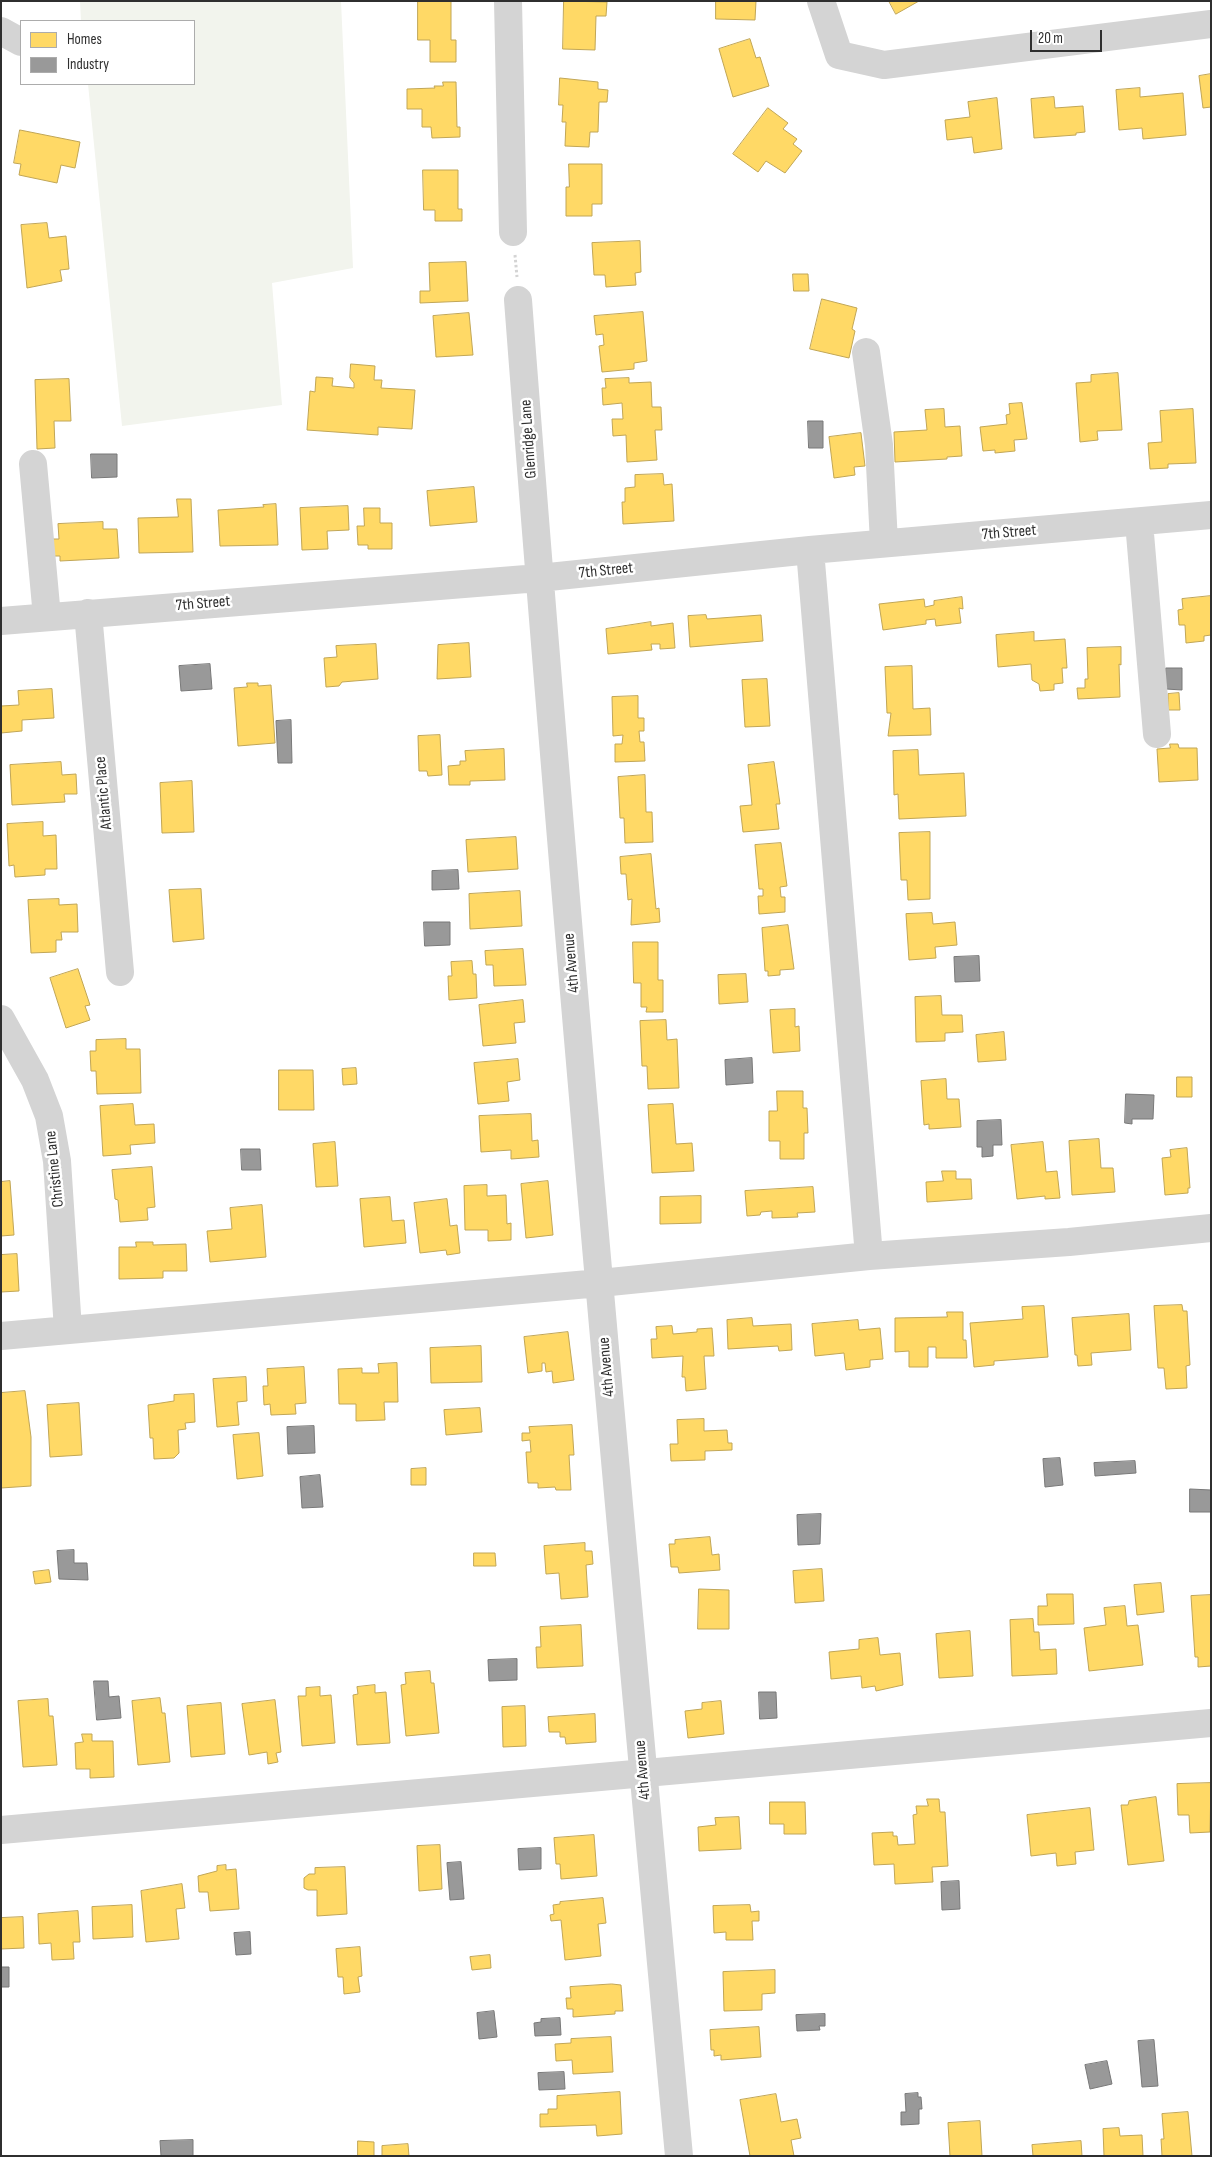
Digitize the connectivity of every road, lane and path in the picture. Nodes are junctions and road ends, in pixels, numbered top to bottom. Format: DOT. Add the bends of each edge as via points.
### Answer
graph roads {
  1 [pos="508,1"];
  2 [pos="821,1"];
  3 [pos="1211,24"];
  4 [pos="1,31"];
  5 [pos="20,41"];
  6 [pos="513,232"];
  7 [pos="518,300"];
  8 [pos="866,352"];
  9 [pos="33,464"];
  10 [pos="1211,515"];
  11 [pos="1139,522"];
  12 [pos="884,543"];
  13 [pos="810,550"];
  14 [pos="539,578"];
  15 [pos="88,613"];
  16 [pos="47,617"];
  17 [pos="1,620"];
  18 [pos="1156,734"];
  19 [pos="120,972"];
  20 [pos="1,1018"];
  21 [pos="1211,1228"];
  22 [pos="869,1256"];
  23 [pos="600,1283"];
  24 [pos="68,1330"];
  25 [pos="1,1336"];
  26 [pos="1211,1723"];
  27 [pos="643,1774"];
  28 [pos="1,1830"];
  29 [pos="679,2156"];
  1 -- 6 [label="street"];
  2 -- 3 [label="street" via="839,55 884,65"];
  4 -- 5 [label="street"];
  6 -- 7 [label="path"];
  7 -- 14 [label="street, Glenridge Lane"];
  8 -- 12 [label="street" via="879,445"];
  9 -- 16 [label="street"];
  10 -- 11 [label="street, 7th Street"];
  11 -- 12 [label="street, 7th Street"];
  11 -- 18 [label="street"];
  12 -- 13 [label="street, 7th Street"];
  13 -- 14 [label="street, 7th Street"];
  13 -- 22 [label="street"];
  14 -- 15 [label="street, 7th Street"];
  14 -- 23 [label="street, 4th Avenue"];
  15 -- 16 [label="street, 7th Street"];
  15 -- 19 [label="street, Atlantic Place"];
  16 -- 17 [label="street, 7th Street"];
  20 -- 24 [label="street, Christine Lane" via="35,1080 49,1116 57,1161"];
  21 -- 22 [label="street"];
  22 -- 23 [label="street"];
  23 -- 24 [label="street"];
  23 -- 27 [label="street, 4th Avenue"];
  24 -- 25 [label="street"];
  26 -- 27 [label="street"];
  27 -- 28 [label="street"];
  27 -- 29 [label="street, 4th Avenue"];
}
